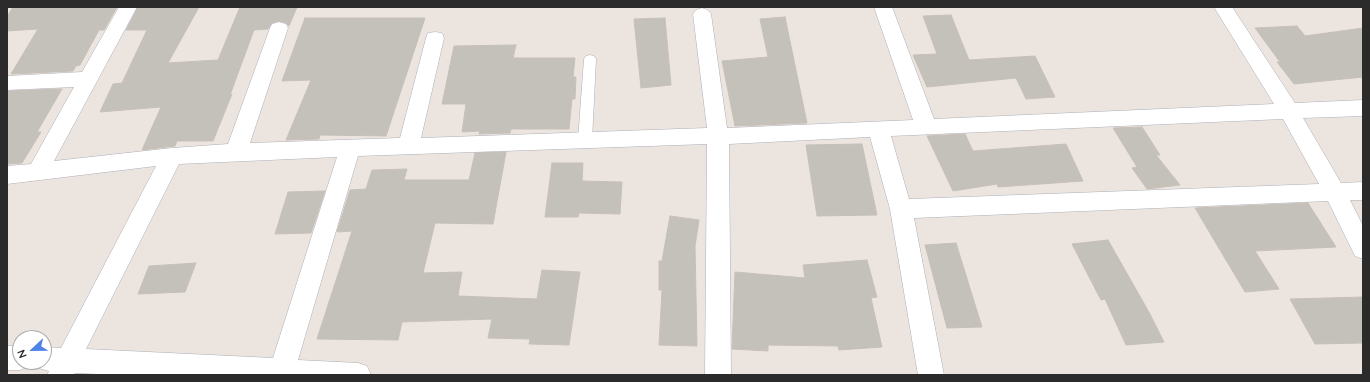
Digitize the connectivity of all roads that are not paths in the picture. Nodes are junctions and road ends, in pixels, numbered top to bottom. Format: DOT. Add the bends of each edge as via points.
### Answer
graph roads {
  1 [pos="128,7"];
  2 [pos="883,7"];
  3 [pos="1223,7"];
  4 [pos="702,14"];
  5 [pos="279,28"];
  6 [pos="435,38"];
  7 [pos="590,59"];
  8 [pos="89,79"];
  9 [pos="7,82"];
  10 [pos="1363,108"];
  11 [pos="1289,111"];
  12 [pos="926,126"];
  13 [pos="878,129"];
  14 [pos="718,136"];
  15 [pos="585,140"];
  16 [pos="409,146"];
  17 [pos="350,148"];
  18 [pos="236,152"];
  19 [pos="172,156"];
  20 [pos="38,171"];
  21 [pos="7,175"];
  22 [pos="1363,191"];
  23 [pos="1335,193"];
  24 [pos="901,209"];
  25 [pos="1363,249"];
  26 [pos="52,362"];
  27 [pos="64,367"];
  28 [pos="282,373"];
  29 [pos="358,375"];
  30 [pos="718,375"];
  31 [pos="931,375"];
  1 -- 8 [label="street"];
  2 -- 12 [label="street"];
  3 -- 11 [label="street"];
  4 -- 14 [label="street"];
  5 -- 18 [label="street"];
  6 -- 16 [label="street"];
  7 -- 15 [label="lane"];
  8 -- 9 [label="street"];
  8 -- 20 [label="street"];
  10 -- 11 [label="street"];
  11 -- 12 [label="street"];
  11 -- 23 [label="street"];
  12 -- 13 [label="street"];
  13 -- 14 [label="street"];
  13 -- 24 [label="street"];
  14 -- 15 [label="street"];
  14 -- 30 [label="street"];
  15 -- 16 [label="street"];
  16 -- 17 [label="street"];
  17 -- 18 [label="street"];
  17 -- 28 [label="street"];
  18 -- 19 [label="street"];
  19 -- 20 [label="street"];
  19 -- 27 [label="street"];
  20 -- 21 [label="street"];
  22 -- 23 [label="street"];
  23 -- 24 [label="street"];
  23 -- 25 [label="street"];
  24 -- 31 [label="street"];
  26 -- 27 [label="street"];
  27 -- 28 [label="street"];
  28 -- 29 [label="street"];
}
